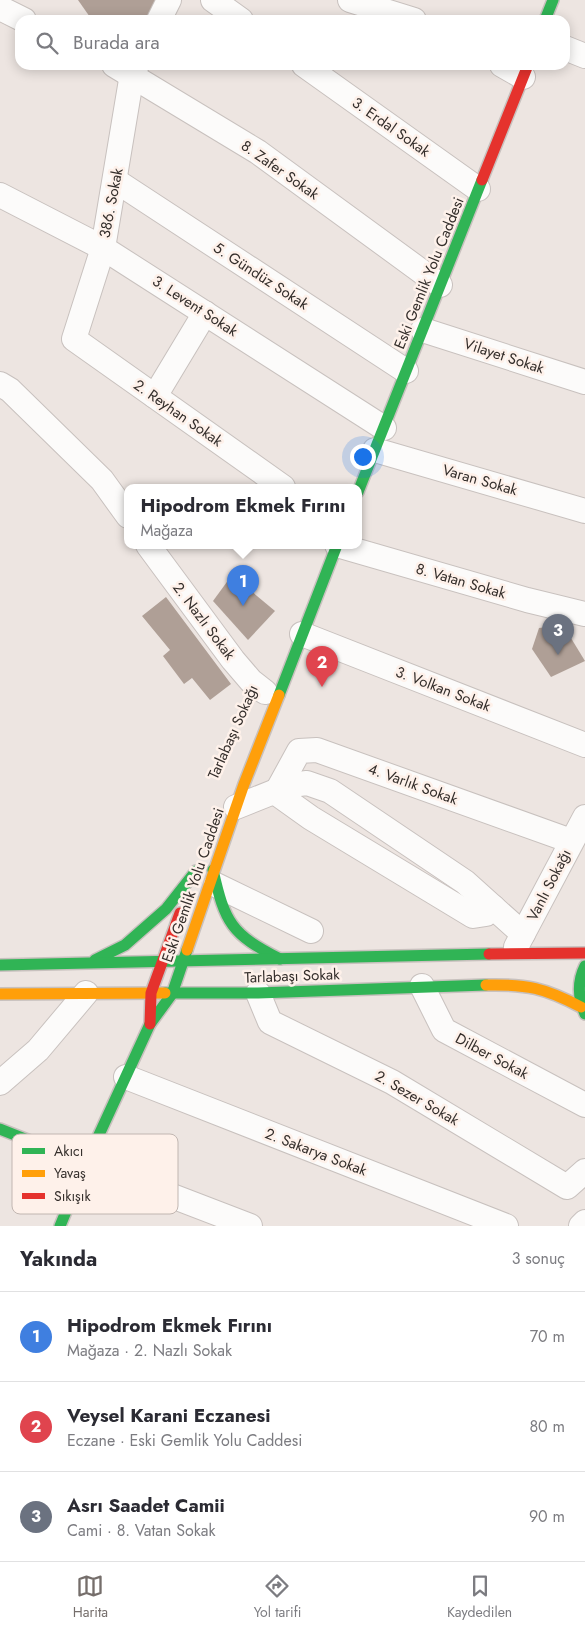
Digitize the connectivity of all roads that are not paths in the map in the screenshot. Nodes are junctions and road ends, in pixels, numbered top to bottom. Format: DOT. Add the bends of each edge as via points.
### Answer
graph roads {
  1 [pos="169,0"];
  2 [pos="213,0"];
  3 [pos="350,0"];
  4 [pos="554,0"];
  5 [pos="0,8"];
  6 [pos="162,15"];
  7 [pos="234,15"];
  8 [pos="398,15"];
  9 [pos="548,15"];
  10 [pos="15,16"];
  11 [pos="570,50"];
  12 [pos="585,56"];
  13 [pos="128,70"];
  14 [pos="131,70"];
  15 [pos="311,70"];
  16 [pos="525,71"];
  17 [pos="116,182"];
  18 [pos="478,189"];
  19 [pos="0,195"];
  20 [pos="103,248"];
  21 [pos="440,285"];
  22 [pos="205,313"];
  23 [pos="422,330"];
  24 [pos="74,339"];
  25 [pos="406,371"];
  26 [pos="585,382"];
  27 [pos="0,384"];
  28 [pos="155,396"];
  29 [pos="384,428"];
  30 [pos="375,450"];
  31 [pos="279,484"];
  32 [pos="361,484"];
  33 [pos="124,510"];
  34 [pos="585,511"];
  35 [pos="151,549"];
  36 [pos="335,549"];
  37 [pos="351,549"];
  38 [pos="585,614"];
  39 [pos="302,634"];
  40 [pos="292,657"];
  41 [pos="263,697"];
  42 [pos="585,745"];
  43 [pos="276,793"];
  44 [pos="236,807"];
  45 [pos="585,817"];
  46 [pos="571,841"];
  47 [pos="214,878"];
  48 [pos="493,907"];
  49 [pos="311,931"];
  50 [pos="518,944"];
  51 [pos="585,953"];
  52 [pos="281,960"];
  53 [pos="184,961"];
  54 [pos="163,962"];
  55 [pos="89,963"];
  56 [pos="0,965"];
  57 [pos="585,966"];
  58 [pos="422,986"];
  59 [pos="86,993"];
  60 [pos="151,993"];
  61 [pos="258,993"];
  62 [pos="0,994"];
  63 [pos="172,994"];
  64 [pos="583,1011"];
  65 [pos="150,1024"];
  66 [pos="126,1077"];
  67 [pos="0,1083"];
  68 [pos="585,1105"];
  69 [pos="0,1128"];
  70 [pos="15,1134"];
  71 [pos="99,1134"];
  72 [pos="585,1171"];
  73 [pos="178,1198"];
  74 [pos="65,1214"];
  75 [pos="585,1222"];
  76 [pos="60,1226"];
  77 [pos="250,1226"];
  78 [pos="506,1226"];
  79 [pos="581,1226"];
  1 -- 6 [label="street"];
  2 -- 7 [label="street"];
  3 -- 8 [label="street"];
  4 -- 9 [label="main road"];
  5 -- 10 [label="street"];
  11 -- 12 [label="street"];
  13 -- 17 [label="street, 386. Sokak"];
  14 -- 21 [label="street, 8. Zafer Sokak" via="258,152"];
  15 -- 18 [label="street, 3. Erdal Sokak"];
  16 -- 18 [label="main road, Eski Gemlik Yolu Caddesi"];
  17 -- 20 [label="street, 386. Sokak"];
  17 -- 25 [label="street, 5. Gündüz Sokak"];
  18 -- 21 [label="main road, Eski Gemlik Yolu Caddesi"];
  19 -- 20 [label="street, 3. Levent Sokak"];
  20 -- 22 [label="street, 3. Levent Sokak"];
  20 -- 24 [label="street, 386. Sokak"];
  21 -- 23 [label="main road, Eski Gemlik Yolu Caddesi"];
  22 -- 28 [label="street"];
  22 -- 29 [label="street, 3. Levent Sokak"];
  23 -- 25 [label="main road, Eski Gemlik Yolu Caddesi"];
  23 -- 26 [label="street, Vilayet Sokak"];
  24 -- 28 [label="street, 2. Reyhan Sokak"];
  25 -- 29 [label="main road, Eski Gemlik Yolu Caddesi"];
  27 -- 33 [label="street" via="102,480"];
  28 -- 31 [label="street, 2. Reyhan Sokak"];
  29 -- 30 [label="main road, Eski Gemlik Yolu Caddesi"];
  30 -- 32 [label="main road, Eski Gemlik Yolu Caddesi"];
  30 -- 34 [label="street, Varan Sokak"];
  35 -- 41 [label="street, 2. Nazlı Sokak"];
  36 -- 39 [label="main road, Eski Gemlik Yolu Caddesi"];
  37 -- 38 [label="street, 8. Vatan Sokak"];
  39 -- 40 [label="main road, Eski Gemlik Yolu Caddesi"];
  39 -- 42 [label="street, 3. Volkan Sokak"];
  40 -- 41 [label="main road, Tarlabaşı Sokağı"];
  40 -- 44 [label="main road, Eski Gemlik Yolu Caddesi"];
  43 -- 44 [label="street"];
  43 -- 46 [label="street, 4. Varlık Sokak" via="299,751 316,750"];
  43 -- 48 [label="street" via="311,818 473,916 486,914"];
  43 -- 48 [label="street" via="291,785 306,783 330,791 465,882"];
  44 -- 47 [label="main road, Eski Gemlik Yolu Caddesi"];
  45 -- 46 [label="street, Vanlı Sokağı"];
  46 -- 50 [label="street, Vanlı Sokağı"];
  47 -- 49 [label="street"];
  47 -- 52 [label="main road" via="229,926 250,945"];
  47 -- 53 [label="main road, Eski Gemlik Yolu Caddesi"];
  48 -- 50 [label="street"];
  50 -- 51 [label="main road"];
  50 -- 52 [label="main road"];
  52 -- 53 [label="main road"];
  53 -- 54 [label="main road"];
  53 -- 63 [label="main road, Eski Gemlik Yolu Caddesi"];
  54 -- 55 [label="main road"];
  54 -- 55 [label="main road" via="197,866 166,909 125,945"];
  54 -- 60 [label="main road"];
  55 -- 56 [label="main road"];
  57 -- 64 [label="main road" via="579,988"];
  58 -- 61 [label="main road, Tarlabaşı Sokak"];
  58 -- 64 [label="main road, Tarlabaşı Sokak" via="516,984 553,992"];
  58 -- 68 [label="street, Dilber Sokak" via="444,1030"];
  59 -- 60 [label="main road, Tarlabaşı Sokak"];
  59 -- 62 [label="main road, Tarlabaşı Sokak"];
  59 -- 67 [label="street" via="38,1050"];
  60 -- 63 [label="main road, Tarlabaşı Sokak"];
  60 -- 65 [label="main road"];
  61 -- 63 [label="main road, Tarlabaşı Sokak"];
  61 -- 72 [label="street, 2. Sezer Sokak" via="270,1022 392,1082 567,1187"];
  63 -- 65 [label="main road, Eski Gemlik Yolu Caddesi"];
  65 -- 66 [label="main road, Eski Gemlik Yolu Caddesi"];
  66 -- 71 [label="main road, Eski Gemlik Yolu Caddesi"];
  66 -- 78 [label="street, 2. Sakarya Sokak"];
  69 -- 70 [label="main road"];
  73 -- 77 [label="street"];
  74 -- 76 [label="main road, Eski Gemlik Yolu Caddesi"];
  75 -- 79 [label="street"];
}
